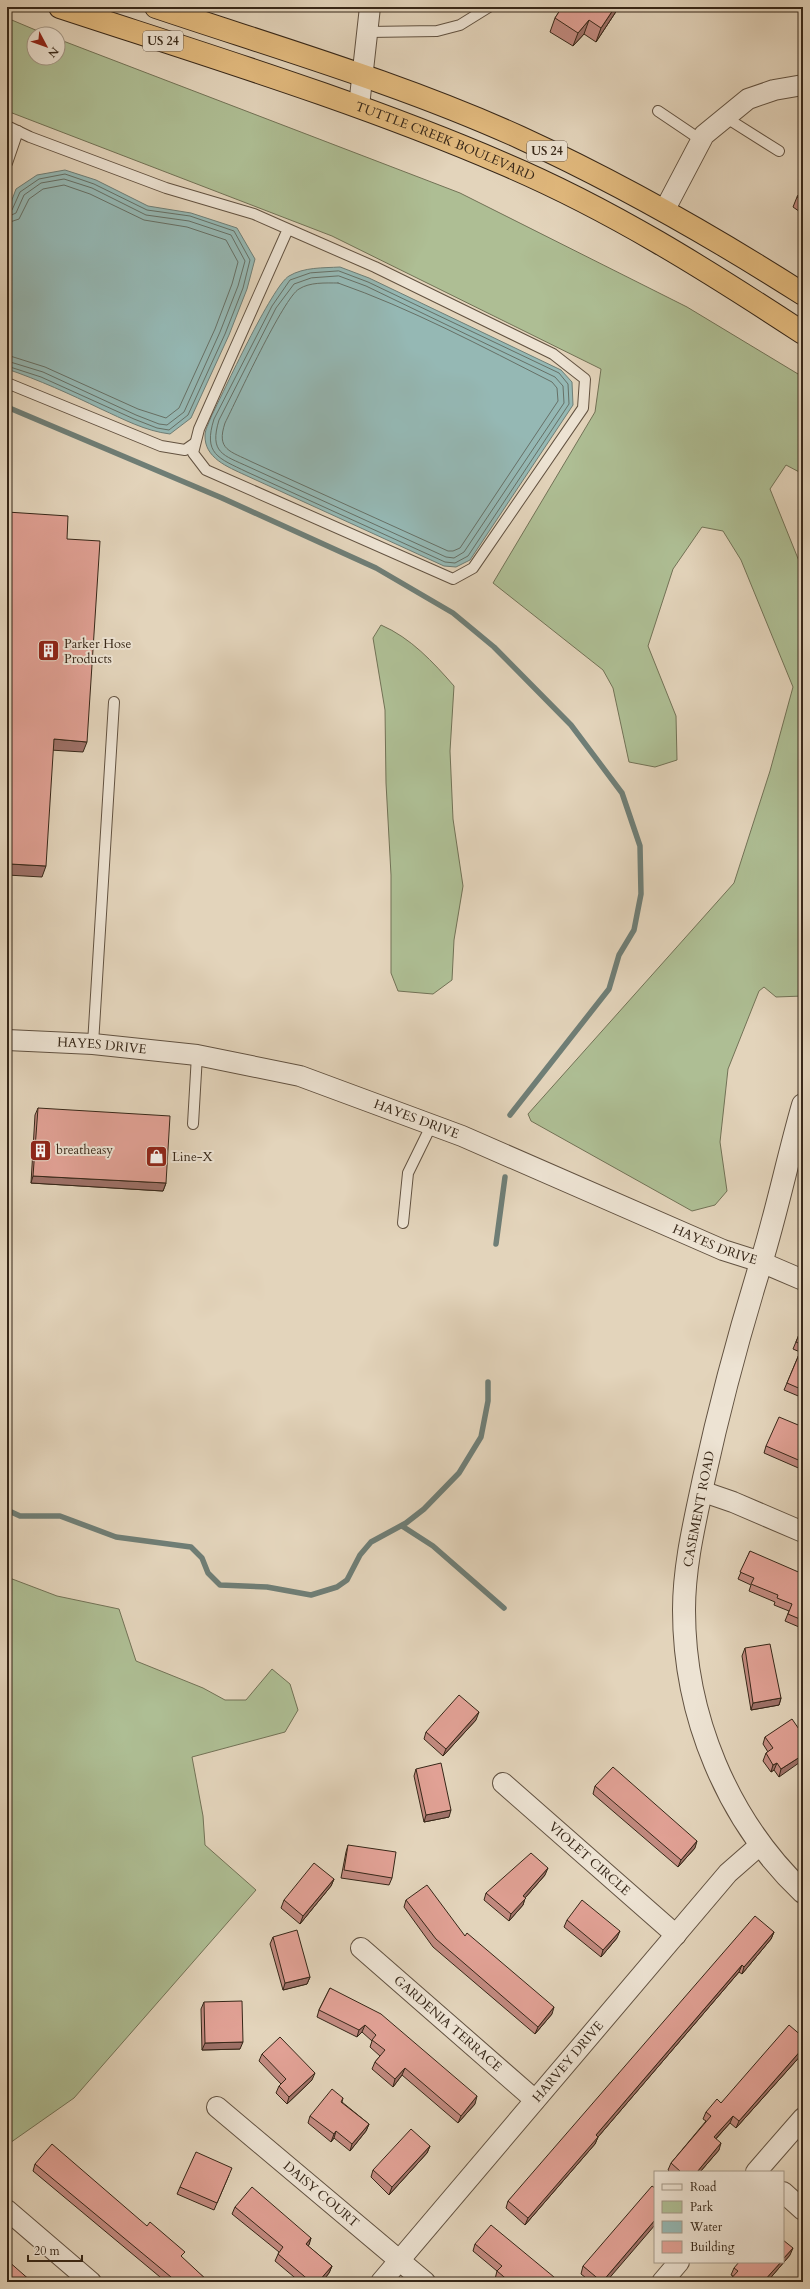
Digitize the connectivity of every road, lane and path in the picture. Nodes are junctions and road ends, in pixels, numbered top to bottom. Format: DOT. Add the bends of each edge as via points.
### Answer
graph roads {
  1 [pos="60,7"];
  2 [pos="156,7"];
  3 [pos="370,7"];
  4 [pos="489,7"];
  5 [pos="368,32"];
  6 [pos="363,75"];
  7 [pos="803,85"];
  8 [pos="359,106"];
  9 [pos="658,111"];
  10 [pos="724,117"];
  11 [pos="7,126"];
  12 [pos="18,131"];
  13 [pos="701,140"];
  14 [pos="779,150"];
  15 [pos="7,163"];
  16 [pos="664,211"];
  17 [pos="288,229"];
  18 [pos="803,294"];
  19 [pos="803,333"];
  20 [pos="7,383"];
  21 [pos="195,443"];
  22 [pos="114,702"];
  23 [pos="7,1040"];
  24 [pos="93,1044"];
  25 [pos="7,1048"];
  26 [pos="197,1056"];
  27 [pos="803,1105"];
  28 [pos="193,1124"];
  29 [pos="432,1124"];
  30 [pos="404,1223"];
  31 [pos="761,1262"];
  32 [pos="803,1280"];
  33 [pos="701,1491"];
  34 [pos="803,1532"];
  35 [pos="503,1783"];
  36 [pos="760,1845"];
  37 [pos="803,1892"];
  38 [pos="676,1935"];
  39 [pos="361,1948"];
  40 [pos="535,2100"];
  41 [pos="217,2107"];
  42 [pos="803,2118"];
  43 [pos="759,2171"];
  44 [pos="784,2193"];
  45 [pos="7,2210"];
  46 [pos="803,2210"];
  47 [pos="400,2260"];
  48 [pos="678,2263"];
  49 [pos="91,2282"];
  50 [pos="381,2282"];
  51 [pos="425,2282"];
  52 [pos="662,2282"];
  1 -- 8 [label="highway, TUTTLE CREEK BOULEVARD / US 24"];
  2 -- 6 [label="highway, US 24"];
  3 -- 5 [label="street"];
  4 -- 5 [label="lane" via="460,25 437,31"];
  5 -- 6 [label="street"];
  6 -- 8 [label="street"];
  6 -- 16 [label="highway, US 24" via="518,136"];
  7 -- 10 [label="street" via="774,90 748,99"];
  8 -- 19 [label="highway, TUTTLE CREEK BOULEVARD / US 24" via="505,164 646,234 705,268"];
  9 -- 13 [label="lane"];
  10 -- 13 [label="street"];
  10 -- 14 [label="lane"];
  11 -- 12 [label="lane"];
  12 -- 15 [label="lane"];
  12 -- 17 [label="lane" via="159,186 254,214"];
  13 -- 16 [label="street"];
  16 -- 18 [label="highway, US 24"];
  17 -- 21 [label="lane"];
  17 -- 21 [label="lane" via="375,267 553,354 585,379 583,408 473,568 453,579 206,470 192,453"];
  20 -- 21 [label="lane" via="161,446 185,450"];
  22 -- 24 [label="lane"];
  23 -- 24 [label="street, HAYES DRIVE"];
  23 -- 25 [label="lane"];
  24 -- 26 [label="street, HAYES DRIVE"];
  26 -- 28 [label="lane"];
  26 -- 29 [label="street, HAYES DRIVE" via="300,1076"];
  27 -- 31 [label="street, CASEMENT ROAD"];
  29 -- 30 [label="lane" via="408,1173"];
  29 -- 31 [label="street, HAYES DRIVE" via="715,1247"];
  31 -- 32 [label="street, HAYES DRIVE"];
  31 -- 33 [label="street, CASEMENT ROAD" via="721,1399"];
  33 -- 34 [label="street"];
  33 -- 36 [label="street, CASEMENT ROAD" via="687,1560 684,1610 692,1690 711,1756 742,1818"];
  35 -- 38 [label="street, VIOLET CIRCLE"];
  36 -- 37 [label="street, CASEMENT ROAD"];
  36 -- 38 [label="street, HARVEY DRIVE" via="729,1872"];
  38 -- 40 [label="street, HARVEY DRIVE"];
  39 -- 40 [label="street, GARDENIA TERRACE"];
  40 -- 47 [label="street, HARVEY DRIVE"];
  41 -- 47 [label="street, DAISY COURT"];
  42 -- 43 [label="street"];
  44 -- 46 [label="street"];
  45 -- 49 [label="street"];
  47 -- 50 [label="street, HARVEY DRIVE"];
  47 -- 51 [label="street, DAISY COURT"];
  48 -- 52 [label="street"];
}
